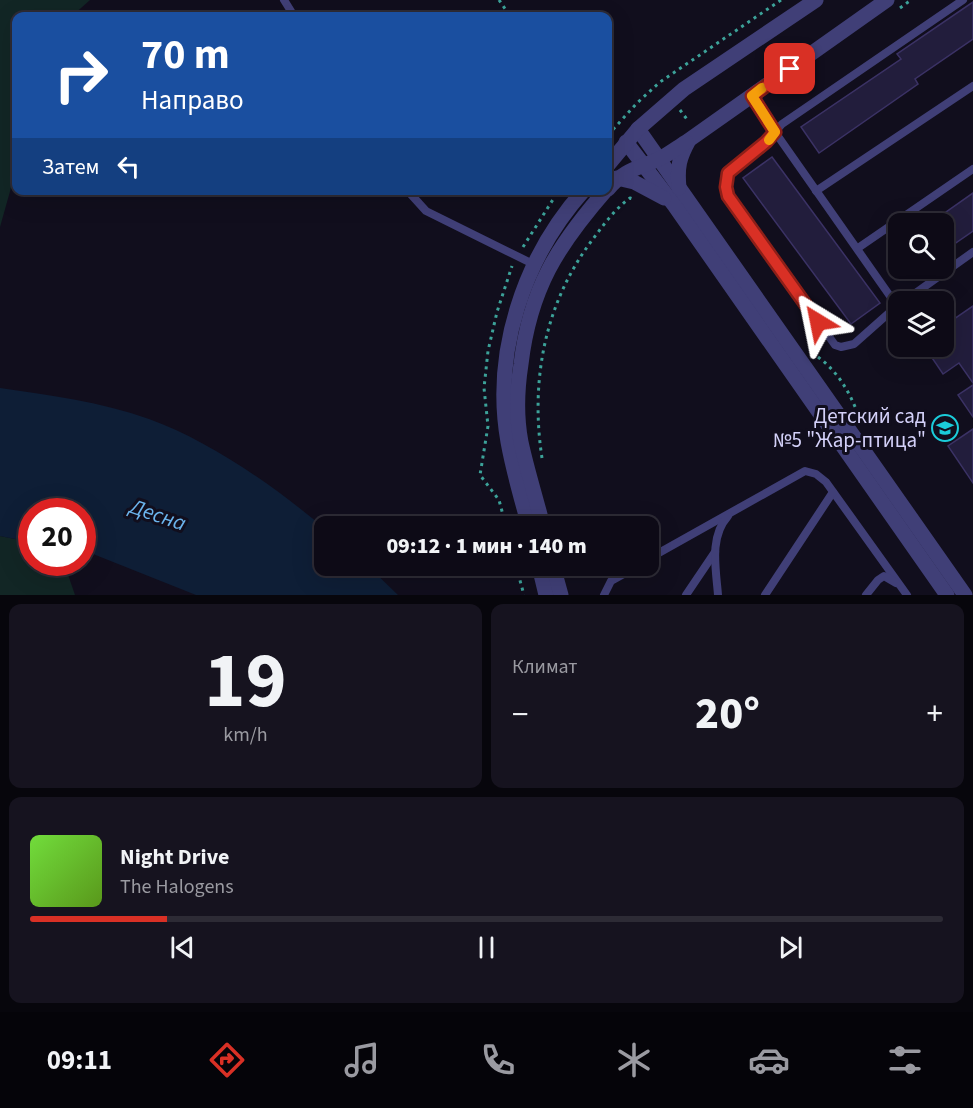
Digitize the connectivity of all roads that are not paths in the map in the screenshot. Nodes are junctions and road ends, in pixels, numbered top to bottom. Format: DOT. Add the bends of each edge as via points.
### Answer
graph roads {
  1 [pos="816,0"];
  2 [pos="887,0"];
  3 [pos="963,0"];
  4 [pos="973,86"];
  5 [pos="752,96"];
  6 [pos="638,129"];
  7 [pos="775,132"];
  8 [pos="693,137"];
  9 [pos="626,142"];
  10 [pos="659,159"];
  11 [pos="612,160"];
  12 [pos="644,166"];
  13 [pos="973,169"];
  14 [pos="612,184"];
  15 [pos="612,186"];
  16 [pos="679,188"];
  17 [pos="816,191"];
  18 [pos="412,195"];
  19 [pos="580,195"];
  20 [pos="603,195"];
  21 [pos="674,205"];
  22 [pos="858,248"];
  23 [pos="973,252"];
  24 [pos="535,265"];
  25 [pos="890,291"];
  26 [pos="918,291"];
  27 [pos="888,315"];
  28 [pos="833,492"];
  29 [pos="735,510"];
  30 [pos="526,516"];
  31 [pos="540,516"];
  32 [pos="715,552"];
  33 [pos="659,554"];
  34 [pos="541,576"];
  35 [pos="556,576"];
  36 [pos="620,576"];
  37 [pos="899,585"];
  38 [pos="546,595"];
  39 [pos="561,595"];
  40 [pos="604,595"];
  41 [pos="687,595"];
  42 [pos="718,595"];
  43 [pos="765,595"];
  44 [pos="866,595"];
  45 [pos="907,595"];
  46 [pos="947,595"];
  47 [pos="965,595"];
  1 -- 6 [label="street" via="684,89"];
  2 -- 5 [label="street"];
  3 -- 7 [label="lane"];
  4 -- 17 [label="lane"];
  5 -- 7 [label="lane"];
  5 -- 8 [label="street"];
  6 -- 9 [label="street"];
  6 -- 10 [label="street"];
  7 -- 17 [label="lane"];
  7 -- 27 [label="lane" via="728,173 728,196 835,345 854,345"];
  8 -- 10 [label="street"];
  8 -- 16 [label="street" via="679,158"];
  9 -- 11 [label="street"];
  9 -- 12 [label="street"];
  10 -- 12 [label="street"];
  10 -- 16 [label="street"];
  12 -- 14 [label="street" via="630,170"];
  12 -- 21 [label="street"];
  13 -- 22 [label="lane"];
  15 -- 21 [label="street" via="634,182"];
  16 -- 47 [label="street"];
  17 -- 22 [label="lane"];
  18 -- 24 [label="lane" via="426,211"];
  19 -- 24 [label="street" via="547,240"];
  20 -- 31 [label="street" via="559,249 539,287 524,336 517,392 521,440"];
  21 -- 46 [label="street"];
  22 -- 25 [label="lane"];
  23 -- 26 [label="lane"];
  24 -- 30 [label="street" via="510,333 504,391 507,440"];
  28 -- 29 [label="lane" via="816,474 805,471"];
  28 -- 37 [label="lane"];
  28 -- 43 [label="lane"];
  29 -- 32 [label="lane" via="721,527"];
  29 -- 33 [label="lane"];
  32 -- 41 [label="lane"];
  32 -- 42 [label="lane"];
  34 -- 38 [label="street"];
  35 -- 39 [label="street"];
  36 -- 40 [label="lane" via="611,581"];
  37 -- 44 [label="lane" via="884,576"];
  37 -- 45 [label="lane"];
}
